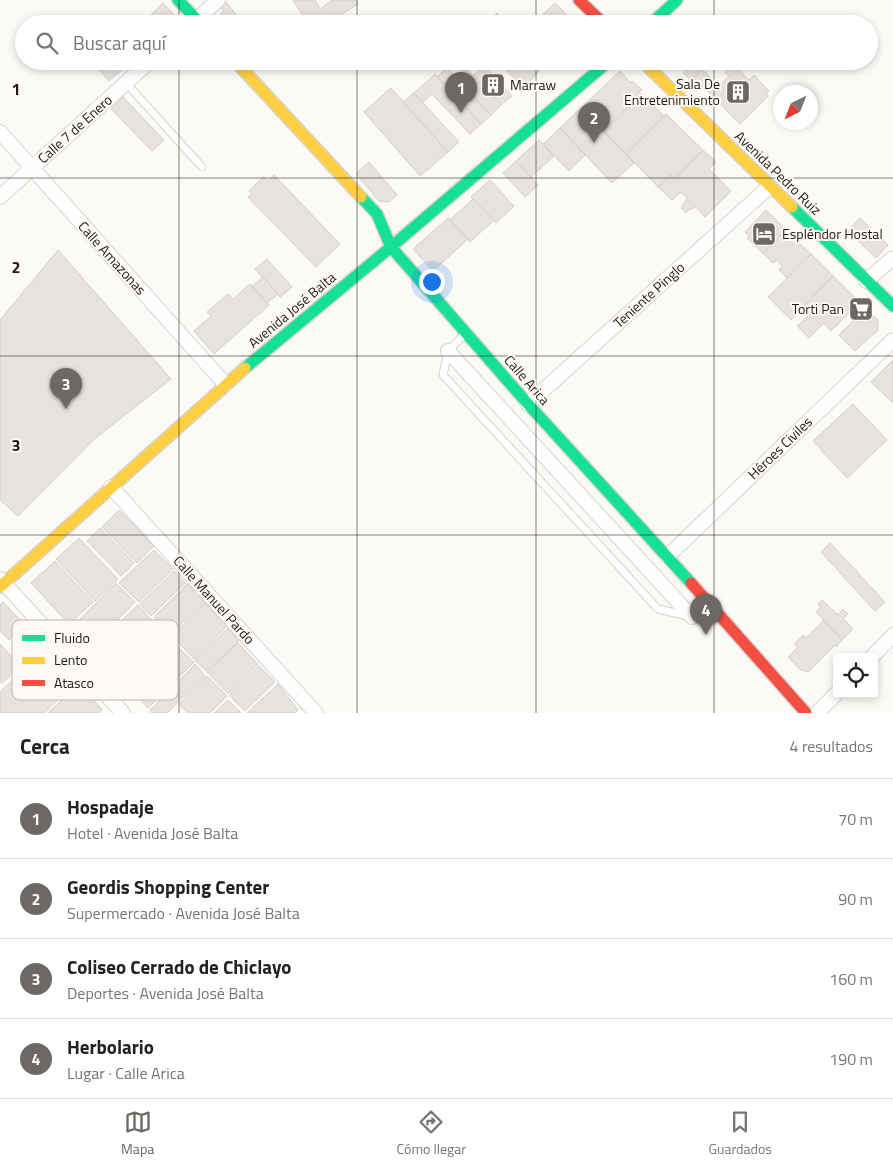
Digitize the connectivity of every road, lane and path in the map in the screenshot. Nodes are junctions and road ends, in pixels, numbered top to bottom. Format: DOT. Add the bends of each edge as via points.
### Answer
graph roads {
  1 [pos="178,0"];
  2 [pos="218,0"];
  3 [pos="579,0"];
  4 [pos="677,0"];
  5 [pos="190,15"];
  6 [pos="203,15"];
  7 [pos="595,15"];
  8 [pos="661,15"];
  9 [pos="140,70"];
  10 [pos="243,70"];
  11 [pos="598,70"];
  12 [pos="651,70"];
  13 [pos="126,83"];
  14 [pos="0,132"];
  15 [pos="202,167"];
  16 [pos="32,168"];
  17 [pos="770,187"];
  18 [pos="0,197"];
  19 [pos="392,247"];
  20 [pos="893,258"];
  21 [pos="866,280"];
  22 [pos="893,306"];
  23 [pos="466,333"];
  24 [pos="893,340"];
  25 [pos="448,351"];
  26 [pos="225,384"];
  27 [pos="528,404"];
  28 [pos="111,487"];
  29 [pos="668,556"];
  30 [pos="1,584"];
  31 [pos="716,611"];
  32 [pos="692,617"];
  33 [pos="35,620"];
  34 [pos="893,635"];
  35 [pos="876,653"];
  36 [pos="833,697"];
  37 [pos="111,700"];
  38 [pos="123,713"];
  39 [pos="316,713"];
  40 [pos="806,713"];
  41 [pos="817,713"];
  1 -- 5 [label="street"];
  2 -- 6 [label="street"];
  3 -- 7 [label="street"];
  4 -- 8 [label="street"];
  9 -- 13 [label="street, Calle 7 de Enero"];
  10 -- 19 [label="street, Calle Arica" via="377,214"];
  11 -- 19 [label="street, Avenida José Balta"];
  12 -- 17 [label="street, Avenida Pedro Ruiz"];
  13 -- 15 [label="lane"];
  13 -- 16 [label="street, Calle 7 de Enero"];
  14 -- 16 [label="street, Calle Amazonas"];
  16 -- 18 [label="street, Calle 7 de Enero"];
  16 -- 26 [label="street, Calle Amazonas"];
  17 -- 21 [label="street, Avenida Pedro Ruiz"];
  17 -- 27 [label="street, Teniente Pinglo"];
  19 -- 23 [label="street, Calle Arica"];
  19 -- 26 [label="street, Avenida José Balta"];
  20 -- 21 [label="street"];
  21 -- 22 [label="street, Avenida Pedro Ruiz"];
  23 -- 25 [label="lane"];
  23 -- 27 [label="street, Calle Arica"];
  24 -- 29 [label="street, Héroes Civiles"];
  25 -- 32 [label="street"];
  25 -- 32 [label="lane" via="443,375 658,609"];
  26 -- 28 [label="street, Avenida José Balta"];
  27 -- 29 [label="street, Calle Arica"];
  28 -- 30 [label="street, Avenida José Balta"];
  28 -- 39 [label="street, Calle Manuel Pardo"];
  29 -- 31 [label="street, Calle Arica"];
  30 -- 33 [label="street"];
  31 -- 32 [label="lane"];
  31 -- 40 [label="street, Calle Arica"];
  34 -- 35 [label="street"];
  36 -- 41 [label="street"];
  37 -- 38 [label="street"];
}
